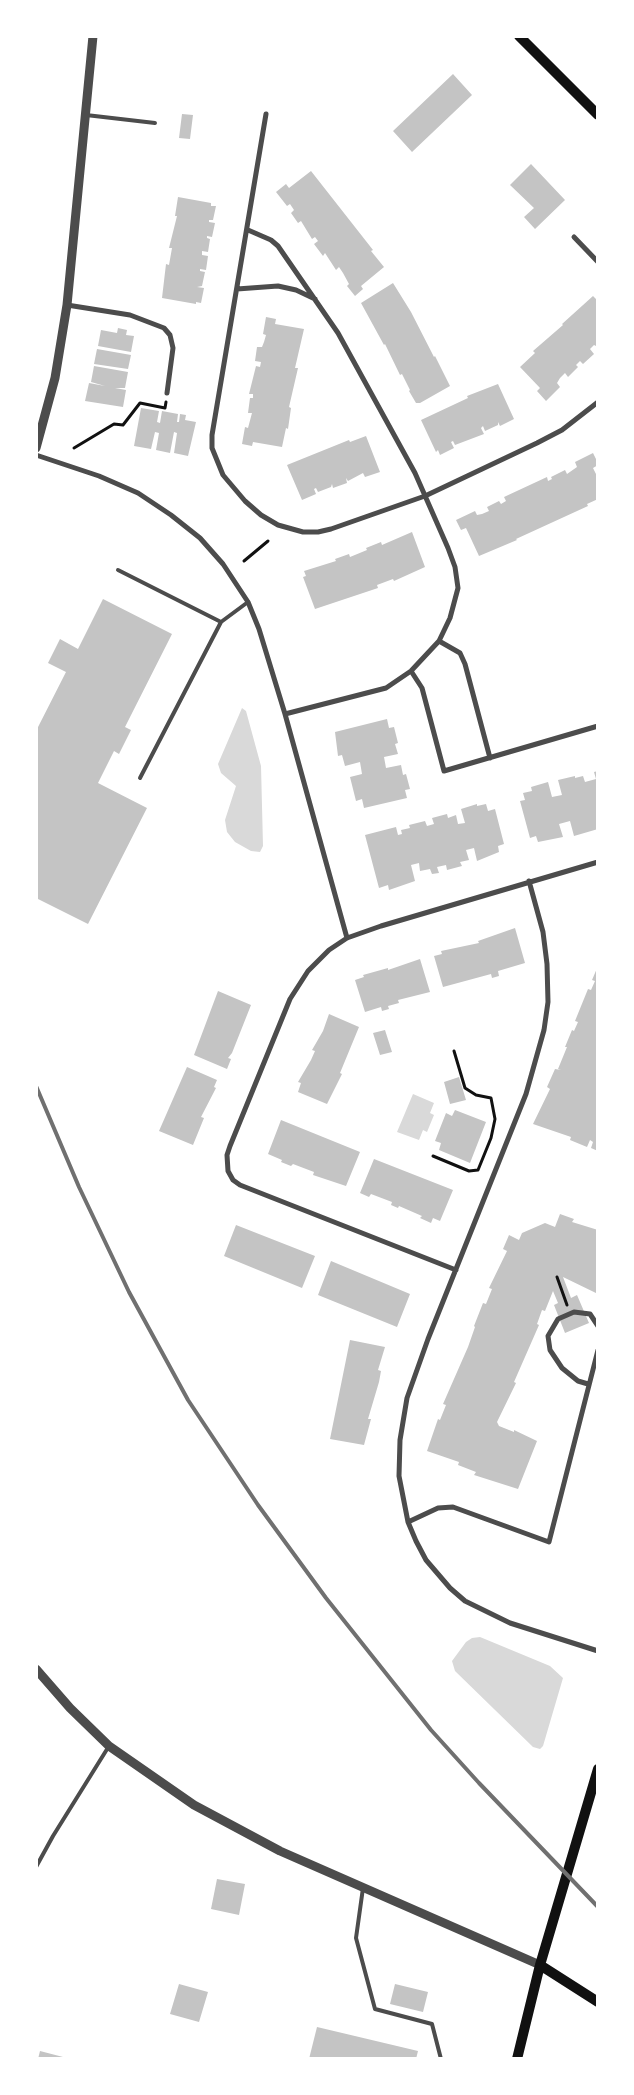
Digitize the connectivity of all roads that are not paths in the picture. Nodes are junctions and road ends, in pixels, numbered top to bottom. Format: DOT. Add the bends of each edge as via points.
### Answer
graph roads {
  1 [pos="93,36"];
  2 [pos="520,36"];
  3 [pos="266,114"];
  4 [pos="86,115"];
  5 [pos="598,115"];
  6 [pos="155,123"];
  7 [pos="248,230"];
  8 [pos="574,237"];
  9 [pos="598,262"];
  10 [pos="237,290"];
  11 [pos="315,299"];
  12 [pos="67,305"];
  13 [pos="167,393"];
  14 [pos="598,402"];
  15 [pos="36,448"];
  16 [pos="36,455"];
  17 [pos="425,496"];
  18 [pos="118,570"];
  19 [pos="248,602"];
  20 [pos="221,622"];
  21 [pos="439,641"];
  22 [pos="411,672"];
  23 [pos="285,714"];
  24 [pos="598,726"];
  25 [pos="490,758"];
  26 [pos="140,778"];
  27 [pos="598,862"];
  28 [pos="529,881"];
  29 [pos="346,938"];
  30 [pos="456,1270"];
  31 [pos="598,1326"];
  32 [pos="598,1350"];
  33 [pos="588,1384"];
  34 [pos="408,1522"];
  35 [pos="598,1650"];
  36 [pos="36,1669"];
  37 [pos="109,1746"];
  38 [pos="598,1770"];
  39 [pos="36,1868"];
  40 [pos="362,1888"];
  41 [pos="540,1965"];
  42 [pos="598,2002"];
  43 [pos="441,2059"];
  44 [pos="517,2059"];
  1 -- 4 [label="street"];
  2 -- 5 [label="main road"];
  3 -- 7 [label="street"];
  4 -- 6 [label="lane"];
  4 -- 12 [label="street"];
  7 -- 10 [label="street"];
  7 -- 11 [label="street" via="278,246"];
  8 -- 9 [label="street"];
  10 -- 11 [label="street" via="278,286"];
  10 -- 17 [label="street" via="212,435 216,460 234,489 260,515 278,525 303,532 331,529"];
  11 -- 17 [label="street" via="338,333 405,453"];
  12 -- 13 [label="street" via="130,315 164,328 174,348"];
  12 -- 15 [label="street" via="55,378"];
  14 -- 17 [label="street" via="550,436"];
  16 -- 19 [label="street" via="138,493 171,514 200,538 223,564"];
  17 -- 21 [label="street" via="455,567 458,588 450,618"];
  18 -- 20 [label="lane"];
  19 -- 20 [label="lane"];
  19 -- 23 [label="street"];
  20 -- 26 [label="lane"];
  21 -- 22 [label="street"];
  21 -- 25 [label="street" via="460,653 465,664"];
  22 -- 23 [label="street" via="386,688"];
  22 -- 25 [label="street" via="422,688 444,771"];
  23 -- 29 [label="street"];
  24 -- 25 [label="street"];
  27 -- 28 [label="street"];
  28 -- 29 [label="street"];
  28 -- 30 [label="street" via="543,932 547,964 548,1002 544,1030 526,1094"];
  29 -- 30 [label="street" via="328,950 308,971 290,1000 230,1146 228,1171 240,1185"];
  30 -- 34 [label="street" via="415,1374 403,1417 399,1476"];
  31 -- 33 [label="street" via="590,1314 574,1312 558,1319 548,1336 550,1350 562,1368 578,1381"];
  32 -- 33 [label="street"];
  33 -- 34 [label="street" via="549,1542 453,1507 438,1508"];
  34 -- 35 [label="street" via="426,1560 465,1601 510,1623"];
  36 -- 37 [label="street"];
  37 -- 39 [label="lane"];
  37 -- 40 [label="street" via="194,1805 280,1851"];
  38 -- 41 [label="main road"];
  40 -- 41 [label="street"];
  40 -- 43 [label="lane" via="356,1938 375,2009 432,2024"];
  41 -- 42 [label="main road"];
  41 -- 44 [label="main road"];
}
